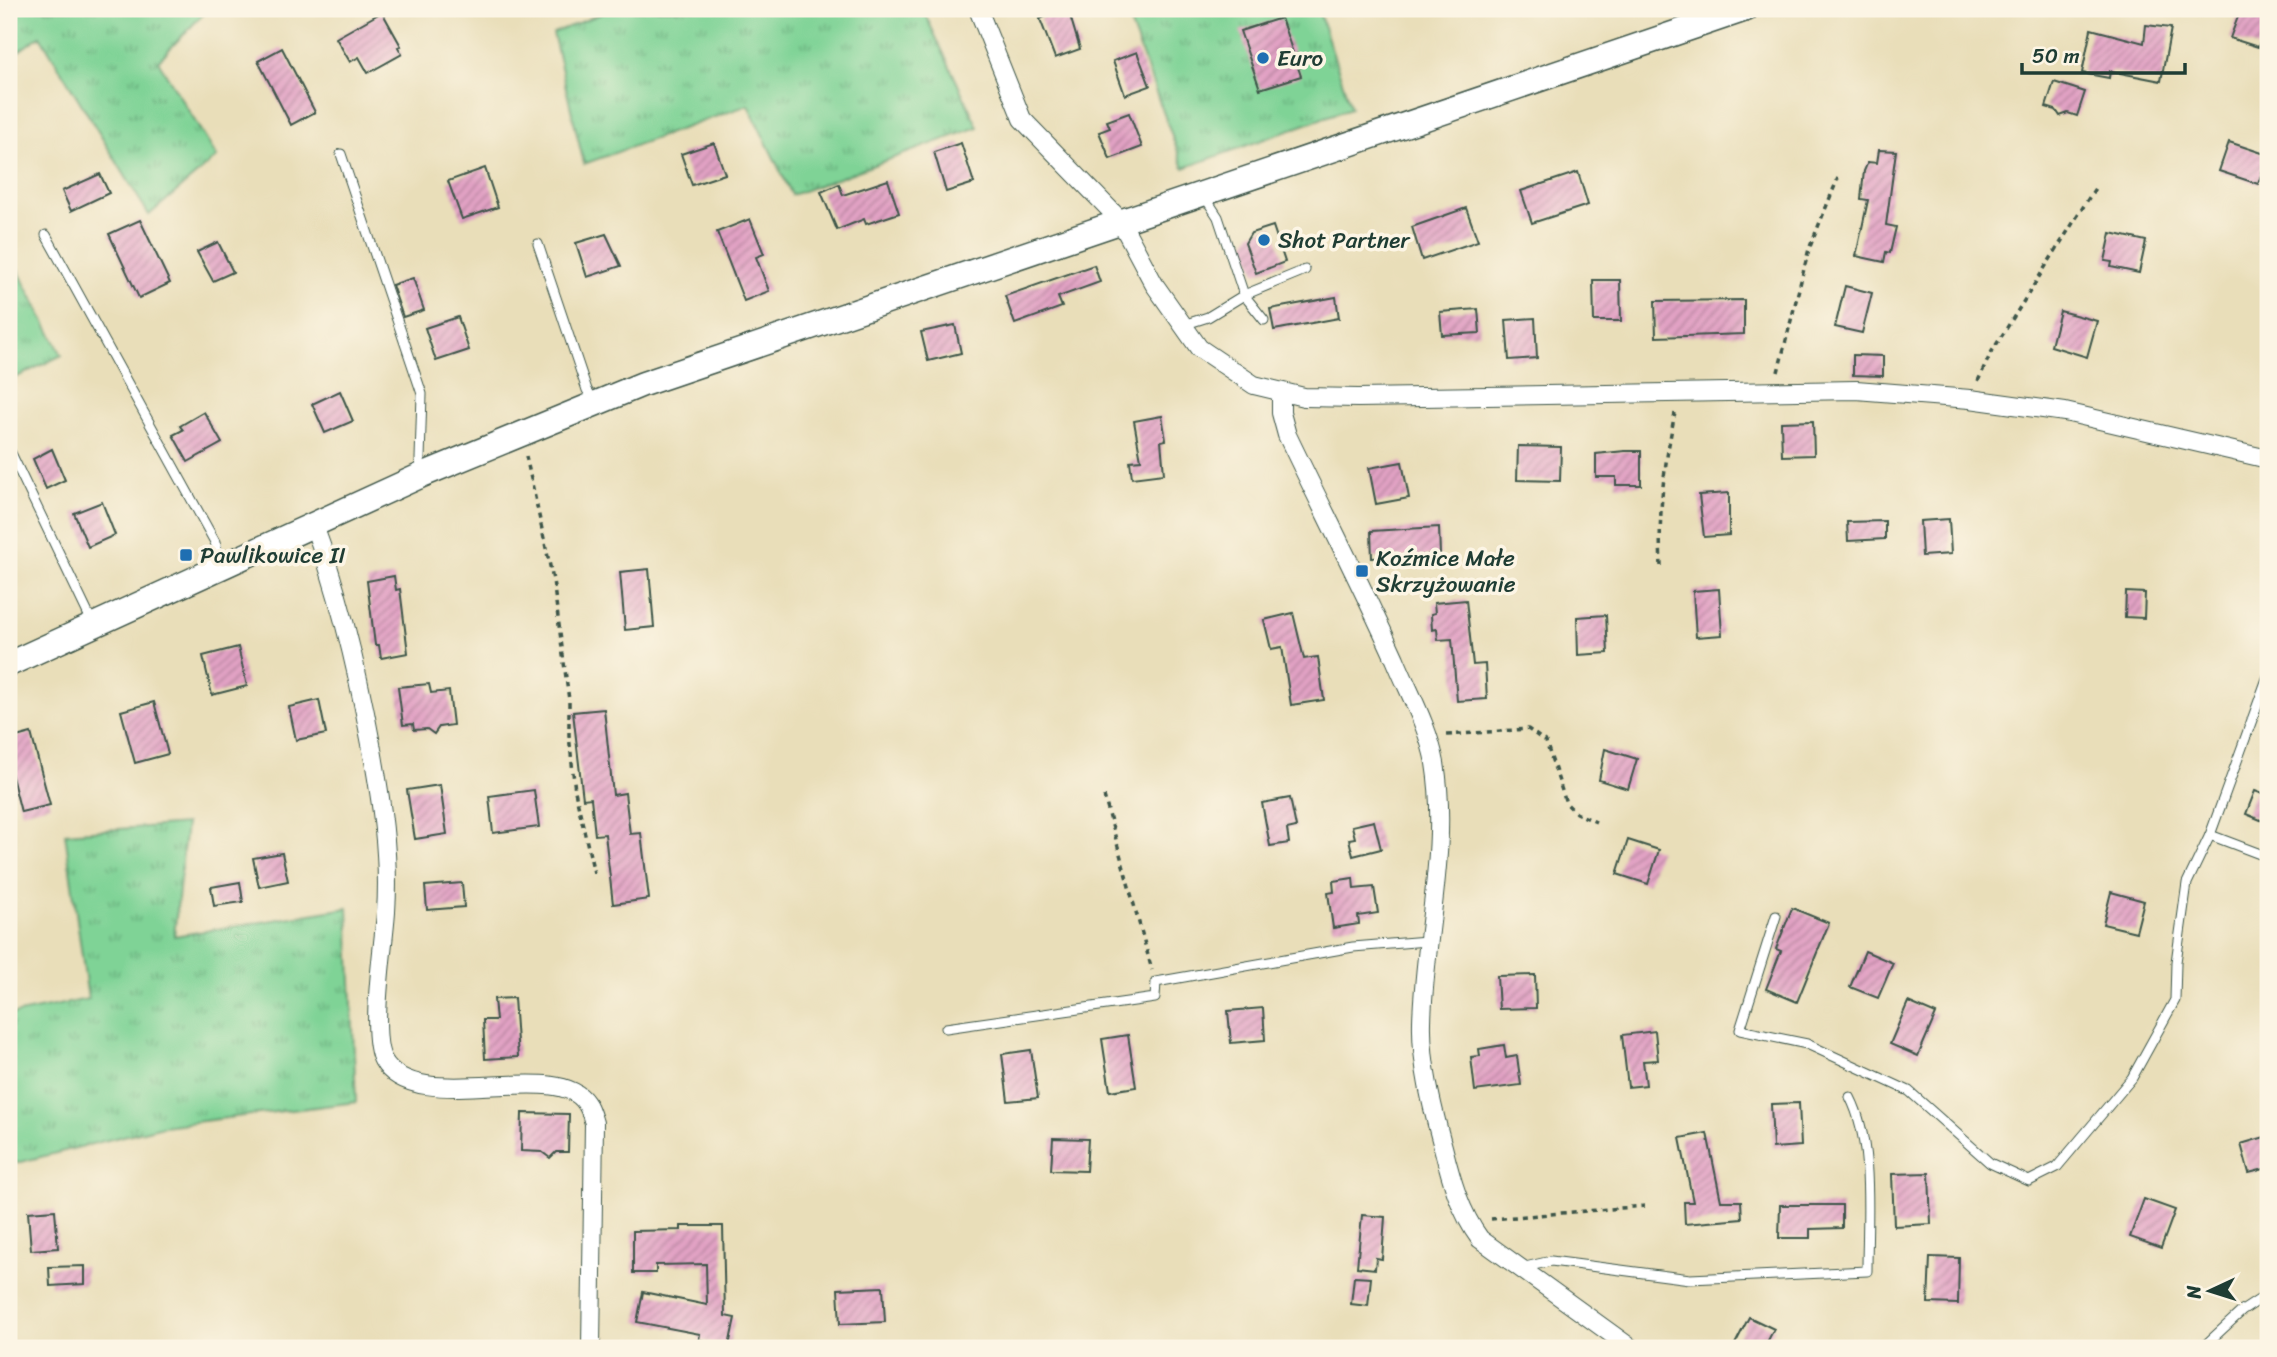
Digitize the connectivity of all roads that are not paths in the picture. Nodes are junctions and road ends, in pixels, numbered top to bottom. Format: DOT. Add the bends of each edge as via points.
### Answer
graph roads {
  1 [pos="978,9"];
  2 [pos="1746,9"];
  3 [pos="341,154"];
  4 [pos="1202,193"];
  5 [pos="1120,220"];
  6 [pos="46,235"];
  7 [pos="538,244"];
  8 [pos="1305,270"];
  9 [pos="1244,295"];
  10 [pos="1264,320"];
  11 [pos="1181,326"];
  12 [pos="1280,393"];
  13 [pos="596,403"];
  14 [pos="9,449"];
  15 [pos="2268,459"];
  16 [pos="422,475"];
  17 [pos="313,523"];
  18 [pos="221,567"];
  19 [pos="94,625"];
  20 [pos="9,664"];
  21 [pos="2268,676"];
  22 [pos="2210,835"];
  23 [pos="2268,857"];
  24 [pos="1776,916"];
  25 [pos="1427,941"];
  26 [pos="946,1028"];
  27 [pos="1850,1097"];
  28 [pos="1519,1269"];
  29 [pos="2268,1294"];
  30 [pos="591,1348"];
  31 [pos="1631,1348"];
  32 [pos="2202,1348"];
  1 -- 5 [label="street" via="1022,119"];
  2 -- 4 [label="main road"];
  3 -- 16 [label="lane" via="422,394"];
  4 -- 5 [label="main road"];
  4 -- 9 [label="lane" via="1218,217"];
  5 -- 11 [label="street"];
  5 -- 13 [label="main road"];
  6 -- 18 [label="lane" via="215,542"];
  7 -- 13 [label="lane" via="587,390"];
  8 -- 9 [label="lane"];
  9 -- 10 [label="lane"];
  9 -- 11 [label="lane" via="1208,317"];
  11 -- 12 [label="street" via="1199,348 1238,377"];
  12 -- 15 [label="street" via="1358,398 1856,390 2065,412"];
  12 -- 25 [label="street" via="1287,435 1428,736 1438,782 1438,812"];
  13 -- 16 [label="main road"];
  14 -- 19 [label="lane"];
  16 -- 17 [label="main road"];
  17 -- 18 [label="main road"];
  17 -- 30 [label="street" via="345,622 382,802 387,909 377,1029 381,1057 391,1071 425,1086 543,1086 569,1091 586,1101 594,1123"];
  18 -- 19 [label="main road"];
  19 -- 20 [label="main road"];
  21 -- 22 [label="lane"];
  22 -- 23 [label="lane"];
  22 -- 24 [label="lane" via="2187,883 2175,1000 2132,1078 2057,1167 2029,1181 1990,1163 1909,1091 1807,1044 1740,1030"];
  25 -- 26 [label="lane" via="1353,947 1156,982 1154,998"];
  25 -- 28 [label="street" via="1422,1024 1425,1064 1449,1169 1470,1225 1480,1239"];
  27 -- 28 [label="lane" via="1859,1114 1867,1193 1867,1271 1690,1279 1551,1261"];
  28 -- 31 [label="street"];
  29 -- 32 [label="lane"];
}
